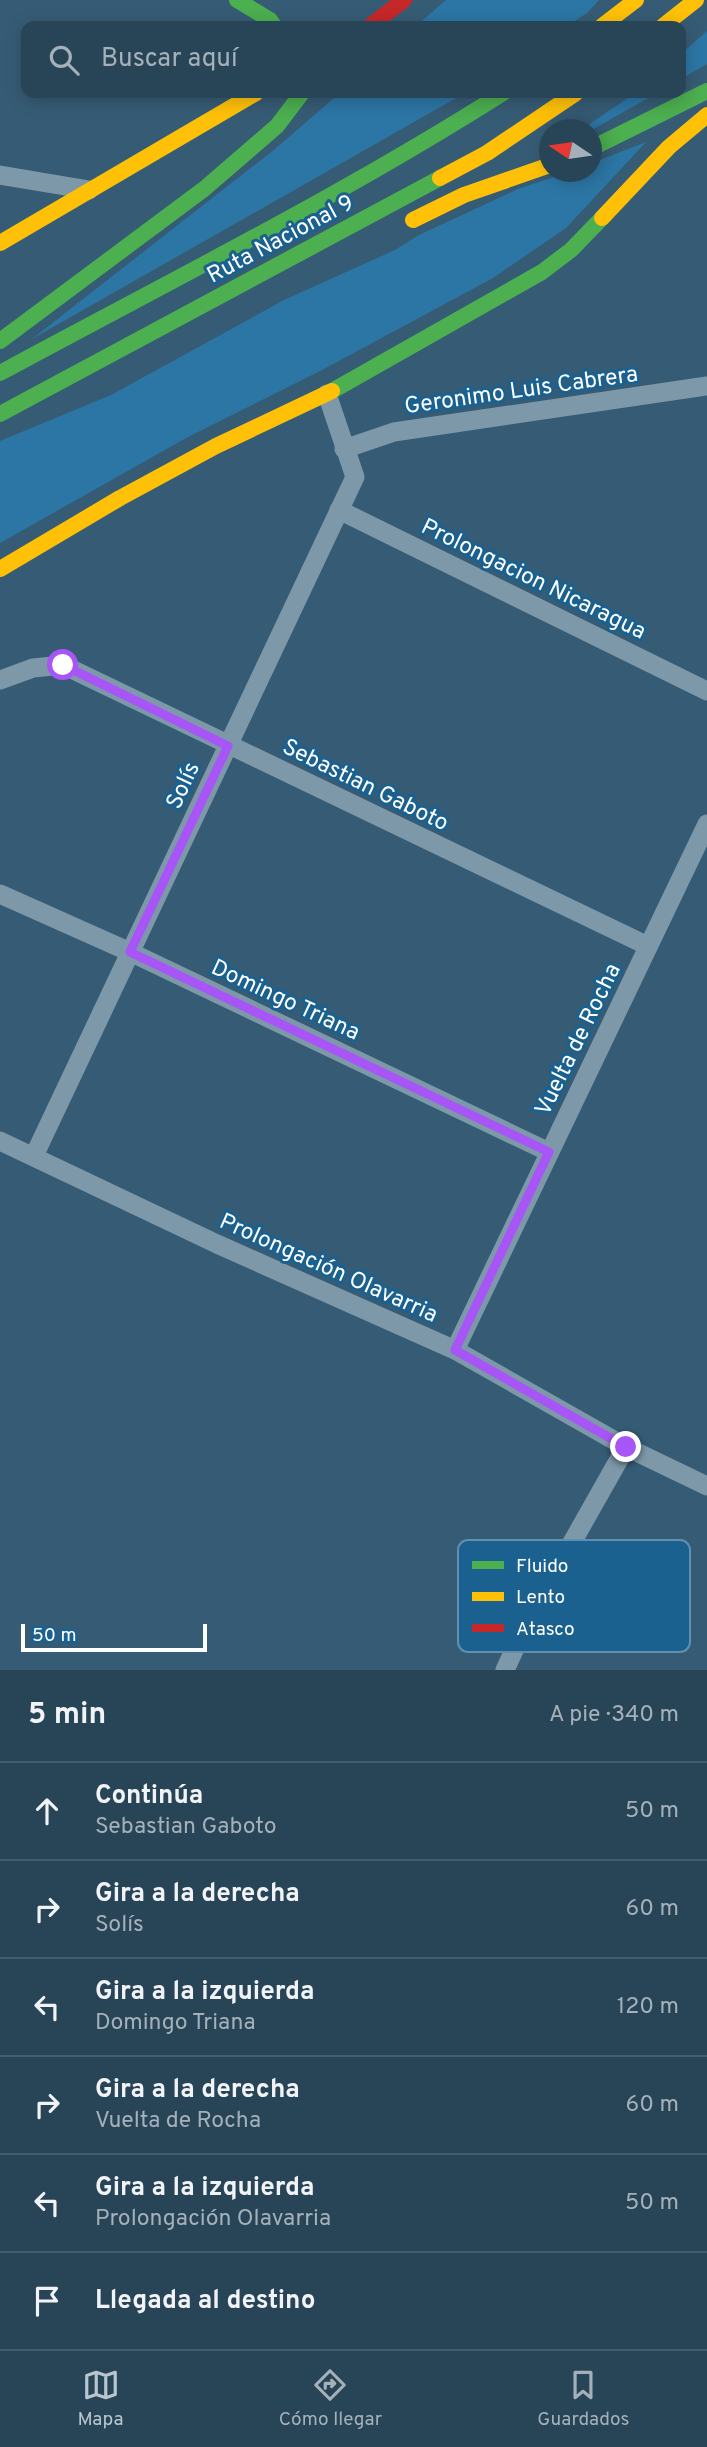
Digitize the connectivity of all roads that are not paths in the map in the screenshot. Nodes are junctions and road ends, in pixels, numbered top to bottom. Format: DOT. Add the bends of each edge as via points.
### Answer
graph roads {
  1 [pos="237,0"];
  2 [pos="275,0"];
  3 [pos="404,0"];
  4 [pos="636,0"];
  5 [pos="696,0"];
  6 [pos="269,21"];
  7 [pos="272,21"];
  8 [pos="377,21"];
  9 [pos="609,21"];
  10 [pos="669,21"];
  11 [pos="707,91"];
  12 [pos="247,98"];
  13 [pos="299,98"];
  14 [pos="495,98"];
  15 [pos="569,98"];
  16 [pos="707,115"];
  17 [pos="602,143"];
  18 [pos="539,169"];
  19 [pos="0,175"];
  20 [pos="89,190"];
  21 [pos="395,229"];
  22 [pos="0,243"];
  23 [pos="0,341"];
  24 [pos="0,373"];
  25 [pos="110,373"];
  26 [pos="707,386"];
  27 [pos="327,394"];
  28 [pos="0,414"];
  29 [pos="0,421"];
  30 [pos="344,449"];
  31 [pos="338,510"];
  32 [pos="0,569"];
  33 [pos="0,680"];
  34 [pos="707,691"];
  35 [pos="228,746"];
  36 [pos="707,824"];
  37 [pos="700,857"];
  38 [pos="0,894"];
  39 [pos="648,946"];
  40 [pos="130,952"];
  41 [pos="0,1140"];
  42 [pos="549,1152"];
  43 [pos="34,1156"];
  44 [pos="455,1350"];
  45 [pos="626,1447"];
  46 [pos="707,1486"];
  47 [pos="574,1540"];
  48 [pos="513,1652"];
  49 [pos="505,1670"];
  1 -- 6 [label="main road"];
  2 -- 7 [label="street"];
  3 -- 8 [label="main road"];
  4 -- 9 [label="main road"];
  5 -- 10 [label="main road"];
  11 -- 17 [label="main road"];
  12 -- 20 [label="main road"];
  13 -- 23 [label="main road" via="277,126 204,189"];
  14 -- 24 [label="main road, Ruta Nacional 9" via="363,176"];
  15 -- 28 [label="main road, Ruta Nacional 9" via="487,153"];
  16 -- 27 [label="main road" via="669,147 571,250 542,272"];
  18 -- 21 [label="main road" via="464,195"];
  19 -- 20 [label="street"];
  20 -- 22 [label="main road"];
  25 -- 29 [label="main road"];
  26 -- 30 [label="street, Geronimo Luis Cabrera" via="394,432"];
  27 -- 30 [label="street, Solís"];
  27 -- 32 [label="main road" via="216,446"];
  30 -- 31 [label="street, Solís" via="355,477"];
  31 -- 34 [label="street, Prolongacion Nicaragua"];
  31 -- 35 [label="street, Solís"];
  33 -- 35 [label="street, Sebastian Gaboto" via="33,668 63,665"];
  35 -- 39 [label="street, Sebastian Gaboto"];
  35 -- 40 [label="street, Solís"];
  36 -- 37 [label="street, Vuelta de Rocha"];
  37 -- 39 [label="street, Vuelta de Rocha"];
  38 -- 40 [label="street, Domingo Triana"];
  39 -- 42 [label="street, Vuelta de Rocha"];
  40 -- 42 [label="street, Domingo Triana"];
  40 -- 43 [label="street, Solís"];
  41 -- 43 [label="street, Prolongación Olavarria"];
  42 -- 44 [label="street, Vuelta de Rocha"];
  43 -- 44 [label="street, Prolongación Olavarria"];
  44 -- 45 [label="street, Prolongación Olavarria"];
  45 -- 46 [label="street, Prolongación Olavarria"];
  45 -- 47 [label="street"];
  48 -- 49 [label="street"];
}
